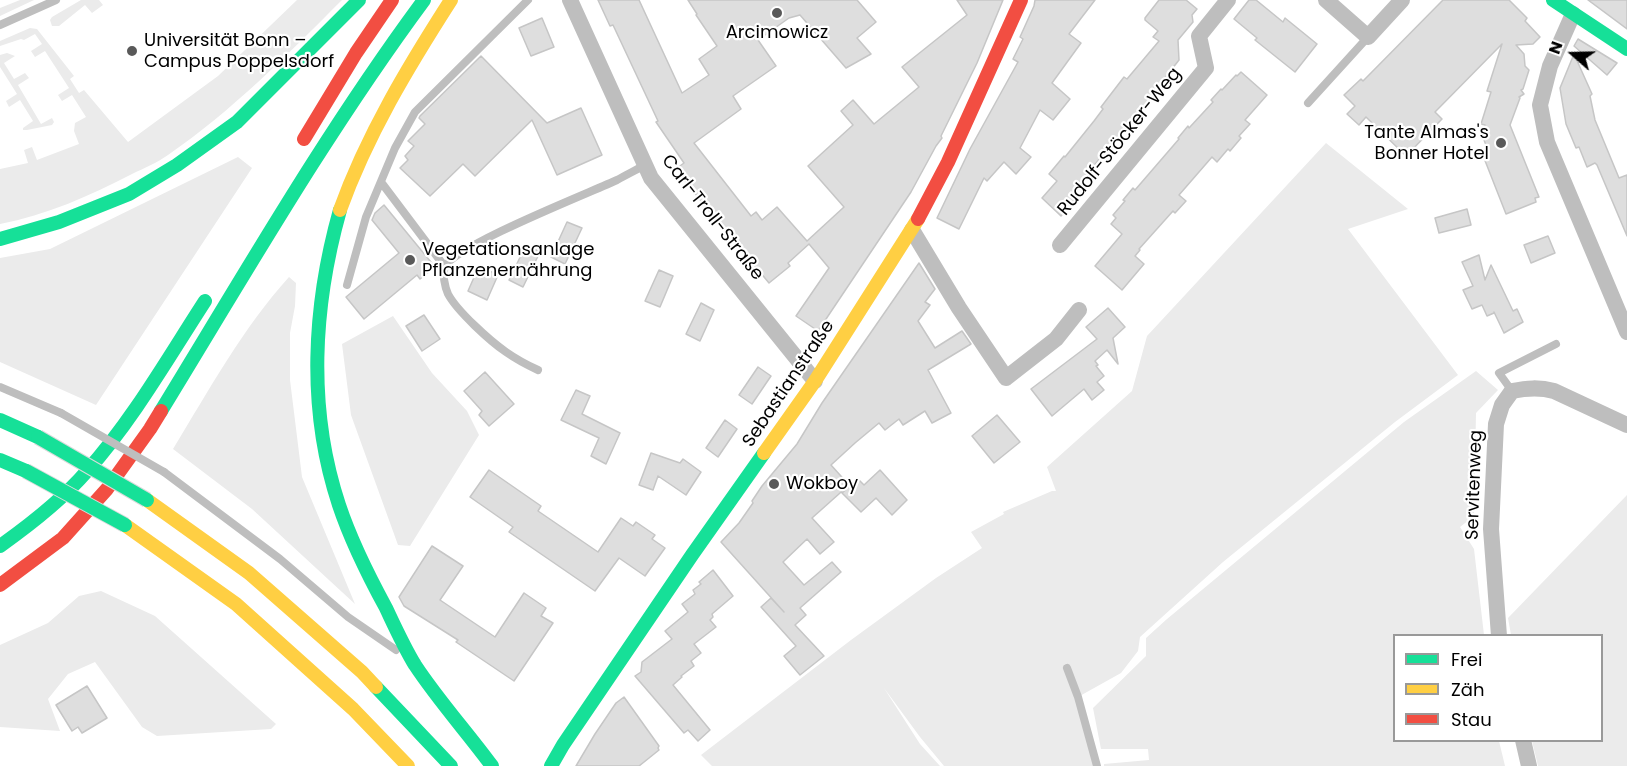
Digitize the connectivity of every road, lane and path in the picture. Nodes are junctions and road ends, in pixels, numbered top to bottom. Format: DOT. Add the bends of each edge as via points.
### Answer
graph roads {
  1 [pos="56,0"];
  2 [pos="359,0"];
  3 [pos="392,0"];
  4 [pos="424,0"];
  5 [pos="451,0"];
  6 [pos="528,0"];
  7 [pos="570,0"];
  8 [pos="1021,0"];
  9 [pos="1228,0"];
  10 [pos="1402,0"];
  11 [pos="1553,0"];
  12 [pos="1329,1"];
  13 [pos="1573,14"];
  14 [pos="0,25"];
  15 [pos="1368,38"];
  16 [pos="1627,49"];
  17 [pos="1308,103"];
  18 [pos="295,153"];
  19 [pos="645,165"];
  20 [pos="381,182"];
  21 [pos="912,230"];
  22 [pos="0,239"];
  23 [pos="1060,245"];
  24 [pos="445,267"];
  25 [pos="347,285"];
  26 [pos="209,294"];
  27 [pos="1080,310"];
  28 [pos="1627,332"];
  29 [pos="1556,344"];
  30 [pos="538,370"];
  31 [pos="815,381"];
  32 [pos="0,387"];
  33 [pos="1512,391"];
  34 [pos="0,420"];
  35 [pos="1627,424"];
  36 [pos="0,460"];
  37 [pos="0,546"];
  38 [pos="0,585"];
  39 [pos="1499,634"];
  40 [pos="414,663"];
  41 [pos="1067,668"];
  42 [pos="1523,742"];
  43 [pos="408,766"];
  44 [pos="451,766"];
  45 [pos="492,766"];
  46 [pos="551,766"];
  47 [pos="1097,766"];
  48 [pos="1529,766"];
  1 -- 14 [label="lane"];
  2 -- 22 [label="main road" via="237,122 177,165 129,194 59,222"];
  3 -- 18 [label="main road"];
  4 -- 38 [label="main road" via="320,151 144,438 107,489 63,538"];
  5 -- 40 [label="main road" via="404,76 352,178 327,262 317,332 319,413 338,505 354,549"];
  6 -- 20 [label="lane" via="415,112"];
  7 -- 19 [label="street, Carl-Troll-Straße"];
  8 -- 21 [label="main road, Sebastianstraße" via="948,162"];
  9 -- 23 [label="street, Rudolf-Stöcker-Weg" via="1199,36 1206,68"];
  10 -- 15 [label="street"];
  11 -- 13 [label="main road"];
  12 -- 15 [label="street"];
  13 -- 16 [label="main road"];
  13 -- 28 [label="street" via="1550,66 1540,105 1547,142"];
  15 -- 17 [label="lane"];
  19 -- 24 [label="lane" via="492,235"];
  19 -- 31 [label="street, Carl-Troll-Straße" via="651,178"];
  20 -- 24 [label="lane"];
  20 -- 25 [label="lane" via="366,217"];
  21 -- 27 [label="street" via="1006,378 1056,339"];
  21 -- 31 [label="main road, Sebastianstraße"];
  24 -- 30 [label="lane" via="444,281 452,301 492,342"];
  26 -- 37 [label="main road" via="130,416 87,472 40,517"];
  29 -- 33 [label="lane" via="1499,373"];
  31 -- 46 [label="main road, Sebastianstraße"];
  32 -- 40 [label="lane, bridge" via="61,413 164,472 280,559 348,618"];
  33 -- 35 [label="street" via="1542,387"];
  33 -- 39 [label="street, Servitenweg" via="1496,424 1491,529"];
  34 -- 44 [label="main road, bridge" via="38,437 147,500 249,573 362,672"];
  36 -- 43 [label="main road, bridge" via="125,525 236,604 353,710"];
  40 -- 45 [label="main road"];
  41 -- 47 [label="lane"];
  42 -- 48 [label="street"];
}
